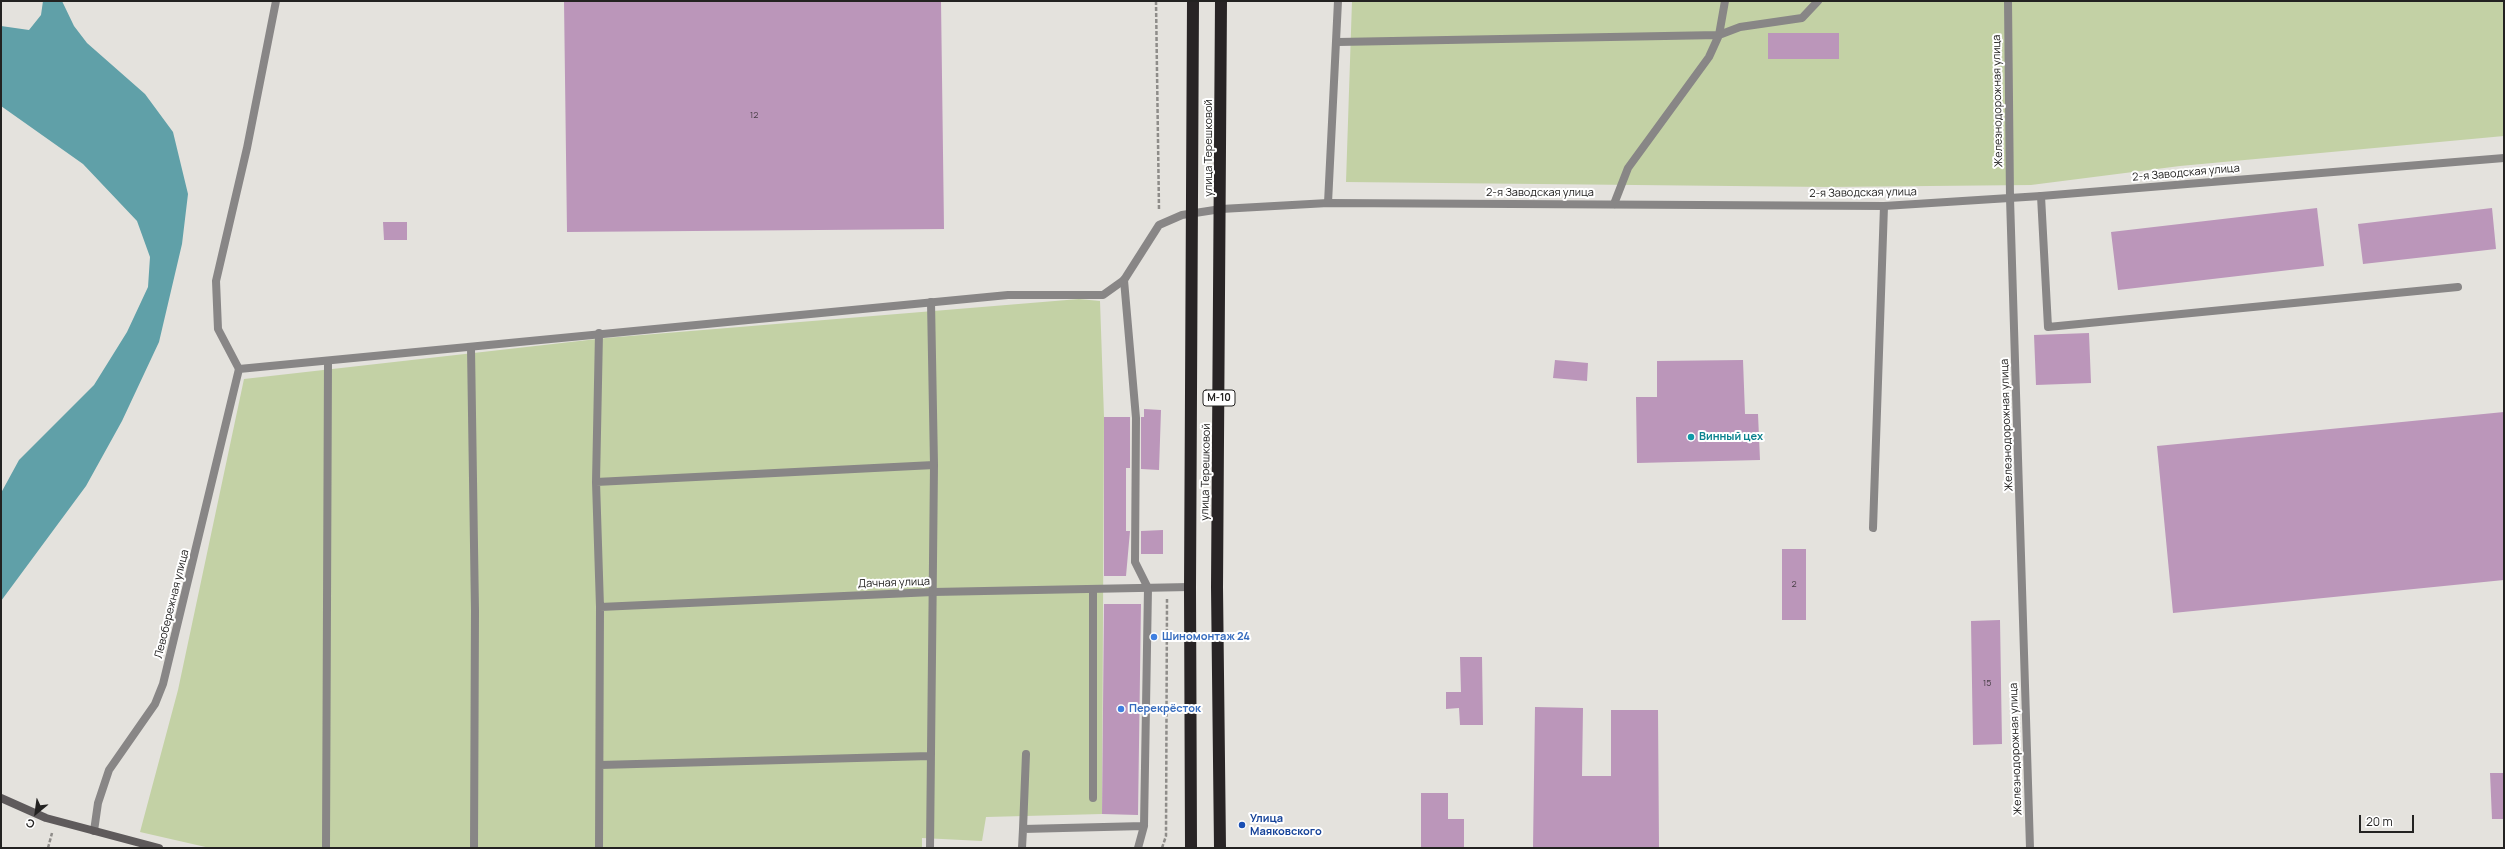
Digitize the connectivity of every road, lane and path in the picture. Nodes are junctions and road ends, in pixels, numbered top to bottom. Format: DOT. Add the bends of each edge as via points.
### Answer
graph roads {
  1 [pos="276,1"];
  2 [pos="1156,1"];
  3 [pos="1193,1"];
  4 [pos="1221,1"];
  5 [pos="1338,1"];
  6 [pos="1725,1"];
  7 [pos="1818,1"];
  8 [pos="2008,1"];
  9 [pos="1719,35"];
  10 [pos="1338,42"];
  11 [pos="2504,158"];
  12 [pos="2041,196"];
  13 [pos="2010,198"];
  14 [pos="1328,203"];
  15 [pos="1614,204"];
  16 [pos="1884,206"];
  17 [pos="1221,209"];
  18 [pos="1192,213"];
  19 [pos="1159,225"];
  20 [pos="1124,280"];
  21 [pos="2458,287"];
  22 [pos="931,302"];
  23 [pos="599,333"];
  24 [pos="471,348"];
  25 [pos="328,361"];
  26 [pos="239,369"];
  27 [pos="934,465"];
  28 [pos="596,482"];
  29 [pos="1873,528"];
  30 [pos="1190,587"];
  31 [pos="1148,588"];
  32 [pos="1166,588"];
  33 [pos="1094,589"];
  34 [pos="933,592"];
  35 [pos="600,607"];
  36 [pos="1026,754"];
  37 [pos="930,756"];
  38 [pos="600,765"];
  39 [pos="1,798"];
  40 [pos="1093,798"];
  41 [pos="1144,826"];
  42 [pos="1023,830"];
  43 [pos="94,831"];
  44 [pos="159,848"];
  45 [pos="326,848"];
  46 [pos="474,848"];
  47 [pos="599,848"];
  48 [pos="930,848"];
  49 [pos="1022,848"];
  50 [pos="1138,848"];
  51 [pos="1162,848"];
  52 [pos="1191,848"];
  53 [pos="1220,848"];
  54 [pos="2030,848"];
  1 -- 26 [label="street" via="247,148 216,280 218,329"];
  2 -- 19 [label="path"];
  3 -- 18 [label="highway, улица Терешковой / М-10"];
  4 -- 17 [label="highway, улица Терешковой / М-10"];
  5 -- 10 [label="street"];
  6 -- 9 [label="street"];
  7 -- 9 [label="street" via="1802,18 1740,27"];
  8 -- 13 [label="street, Железнодорожная улица"];
  9 -- 10 [label="street"];
  9 -- 15 [label="street" via="1709,57 1628,168"];
  10 -- 14 [label="street"];
  11 -- 12 [label="street, 2-я Заводская улица"];
  12 -- 13 [label="street, 2-я Заводская улица"];
  12 -- 21 [label="street" via="2048,327"];
  13 -- 16 [label="street, 2-я Заводская улица"];
  13 -- 54 [label="street, Железнодорожная улица"];
  14 -- 15 [label="street, 2-я Заводская улица"];
  14 -- 17 [label="street, 2-я Заводская улица"];
  15 -- 16 [label="street, 2-я Заводская улица"];
  16 -- 29 [label="street"];
  17 -- 18 [label="street, 2-я Заводская улица"];
  17 -- 53 [label="highway, улица Терешковой / М-10" via="1217,586"];
  18 -- 19 [label="street, 2-я Заводская улица"];
  18 -- 30 [label="highway, улица Терешковой / М-10"];
  19 -- 20 [label="street"];
  20 -- 22 [label="street" via="1103,295 1008,295"];
  20 -- 31 [label="street" via="1136,418 1134,562"];
  22 -- 23 [label="street"];
  22 -- 27 [label="street"];
  23 -- 24 [label="street"];
  23 -- 28 [label="street"];
  24 -- 25 [label="street"];
  24 -- 46 [label="street"];
  25 -- 26 [label="street"];
  25 -- 45 [label="street"];
  26 -- 43 [label="street, Левобережная улица" via="163,684 155,704 109,770 98,803"];
  27 -- 28 [label="street"];
  27 -- 34 [label="street"];
  28 -- 35 [label="street"];
  30 -- 32 [label="street, Дачная улица"];
  30 -- 52 [label="highway, улица Терешковой / М-10"];
  31 -- 32 [label="street, Дачная улица"];
  31 -- 33 [label="street, Дачная улица"];
  31 -- 41 [label="street"];
  32 -- 51 [label="path" via="1166,836"];
  33 -- 34 [label="street, Дачная улица"];
  33 -- 40 [label="street"];
  34 -- 35 [label="street, Дачная улица"];
  34 -- 37 [label="street"];
  35 -- 38 [label="street"];
  36 -- 42 [label="street"];
  37 -- 38 [label="street"];
  37 -- 48 [label="street"];
  38 -- 47 [label="street"];
  39 -- 43 [label="street" via="46,818"];
  41 -- 42 [label="street"];
  41 -- 50 [label="street"];
  42 -- 49 [label="street"];
  43 -- 44 [label="street"];
}
